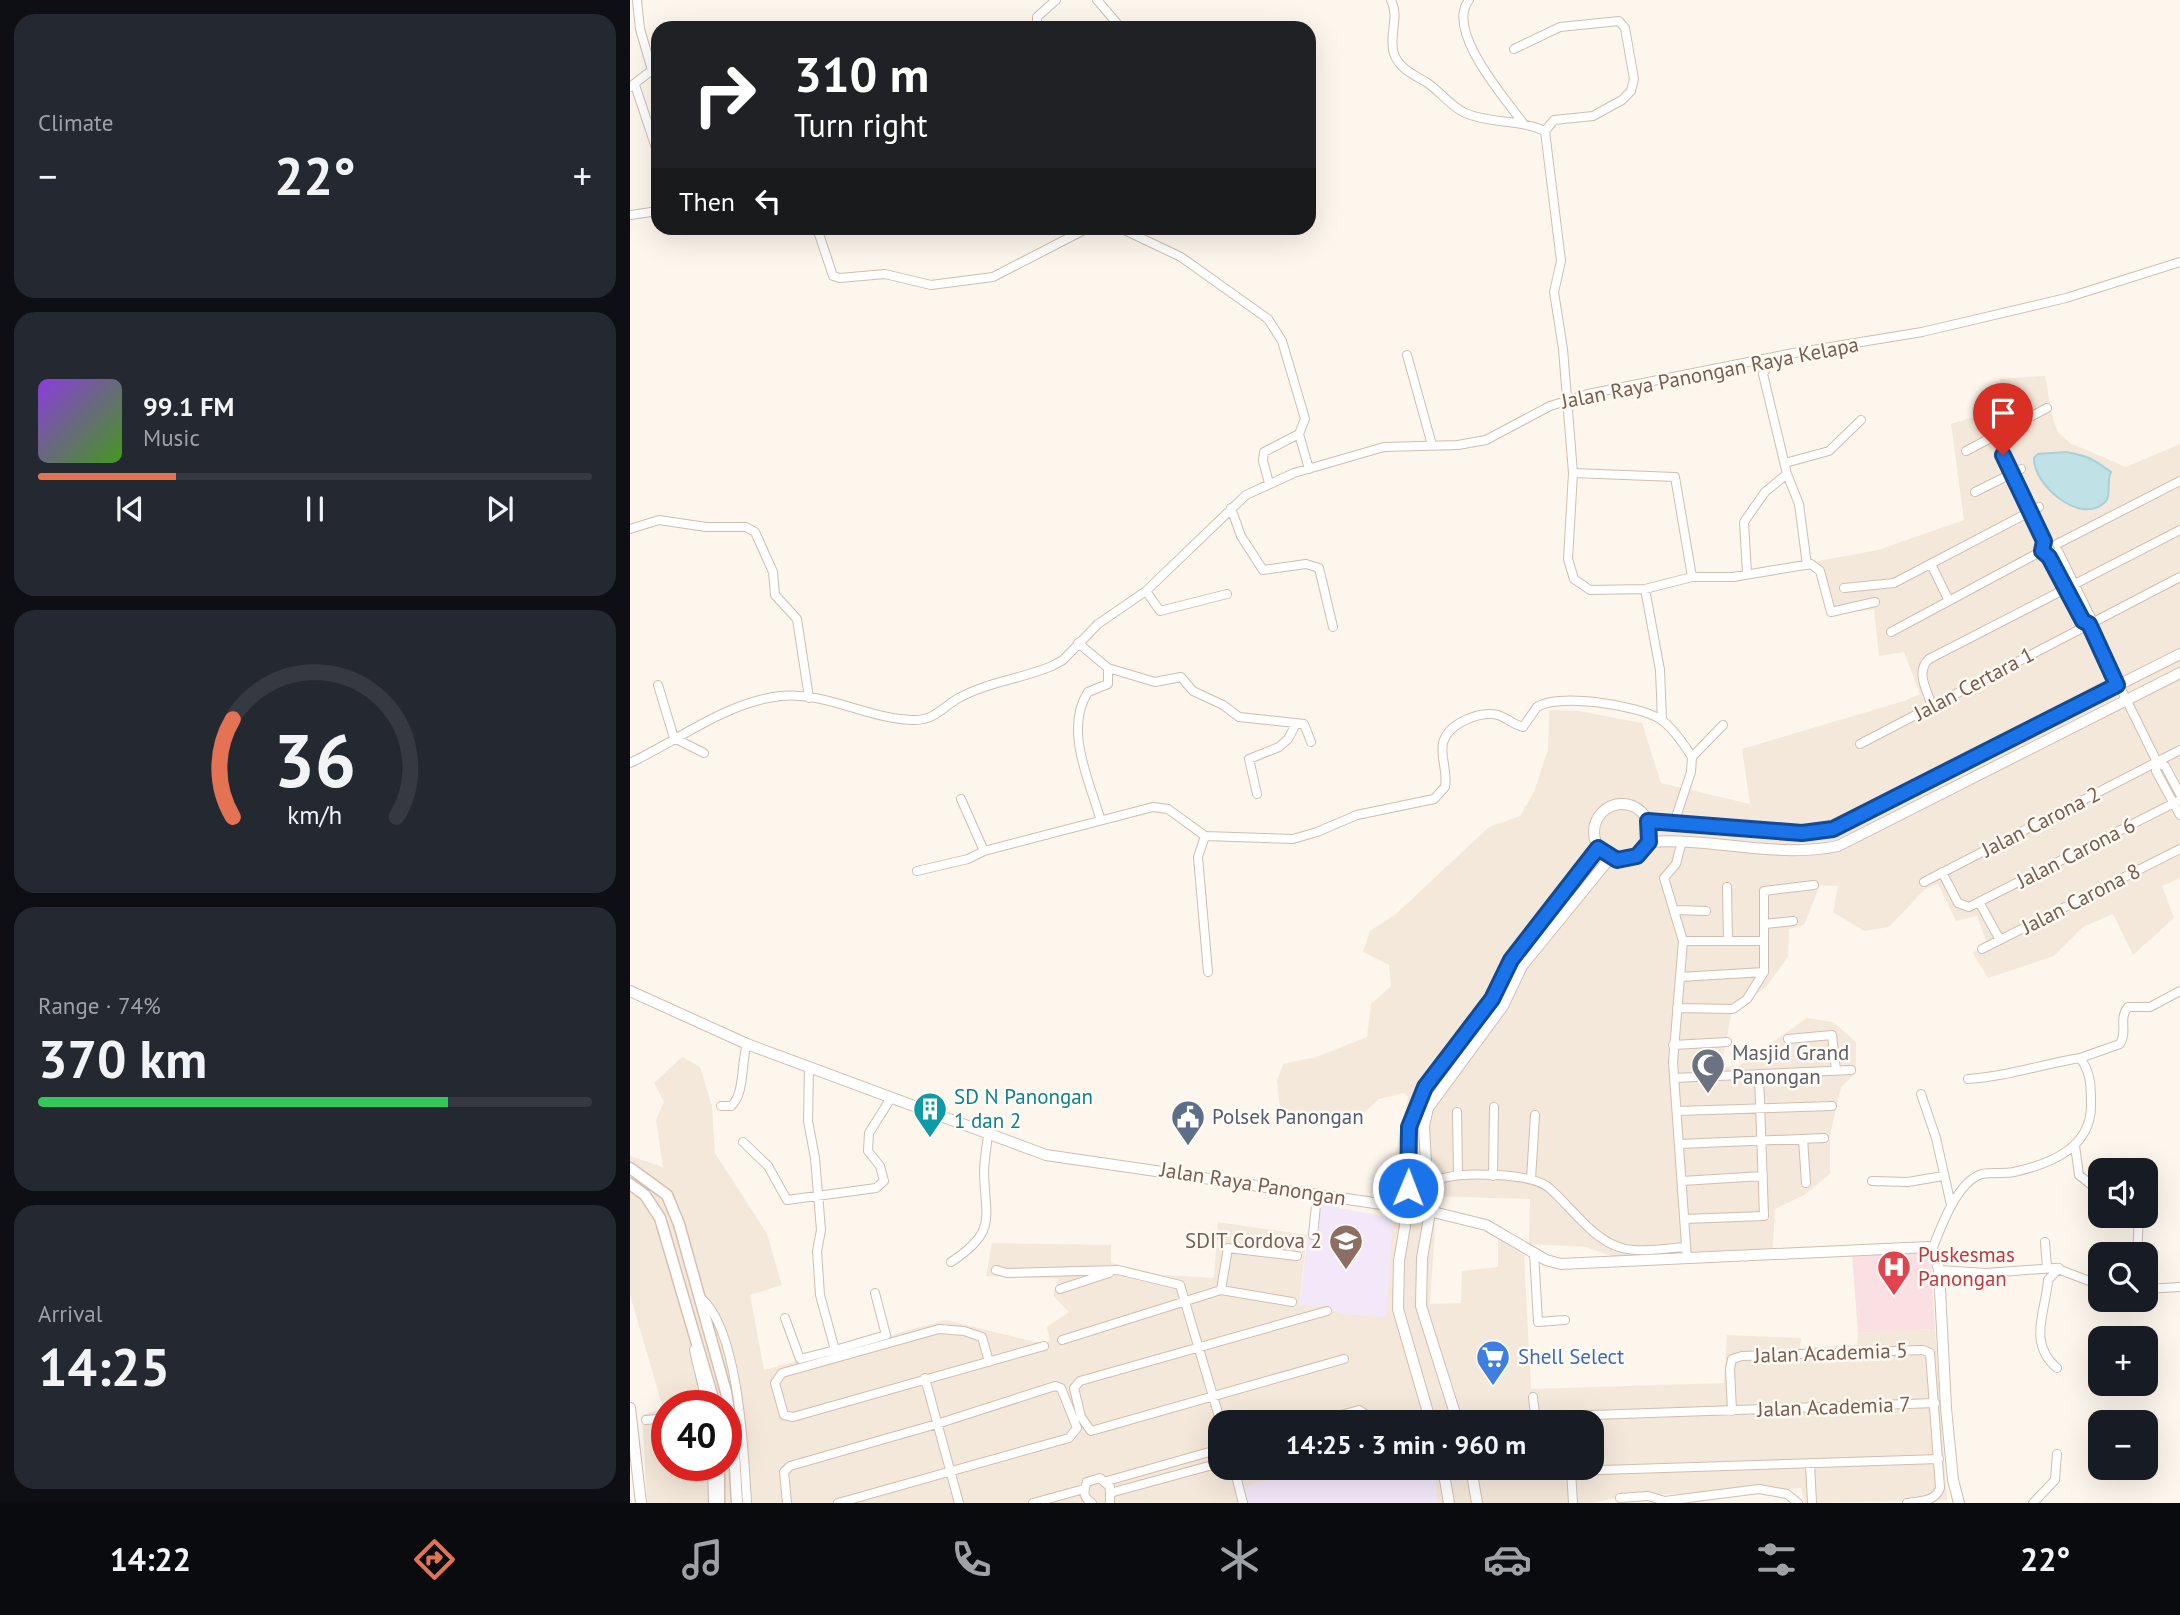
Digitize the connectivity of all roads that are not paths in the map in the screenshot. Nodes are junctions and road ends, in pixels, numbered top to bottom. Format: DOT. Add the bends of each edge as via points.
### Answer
graph roads {
  1 [pos="637,0"];
  2 [pos="1056,0"];
  3 [pos="1097,0"];
  4 [pos="1391,0"];
  5 [pos="1469,0"];
  6 [pos="634,19"];
  7 [pos="1038,21"];
  8 [pos="1115,21"];
  9 [pos="1514,49"];
  10 [pos="651,59"];
  11 [pos="651,72"];
  12 [pos="632,86"];
  13 [pos="1523,122"];
  14 [pos="1545,131"];
  15 [pos="651,136"];
  16 [pos="651,212"];
  17 [pos="630,215"];
  18 [pos="819,235"];
  19 [pos="1074,235"];
  20 [pos="1133,235"];
  21 [pos="2180,262"];
  22 [pos="1407,355"];
  23 [pos="1772,358"];
  24 [pos="1566,400"];
  25 [pos="2047,408"];
  26 [pos="1861,420"];
  27 [pos="1299,434"];
  28 [pos="1994,436"];
  29 [pos="1432,445"];
  30 [pos="1966,451"];
  31 [pos="1785,463"];
  32 [pos="1309,469"];
  33 [pos="2021,469"];
  34 [pos="1573,473"];
  35 [pos="2012,473"];
  36 [pos="1787,474"];
  37 [pos="2180,481"];
  38 [pos="1269,483"];
  39 [pos="1975,492"];
  40 [pos="2039,507"];
  41 [pos="1231,509"];
  42 [pos="2030,512"];
  43 [pos="630,529"];
  44 [pos="2180,530"];
  45 [pos="2044,541"];
  46 [pos="2058,547"];
  47 [pos="2045,554"];
  48 [pos="1931,564"];
  49 [pos="1807,565"];
  50 [pos="1747,573"];
  51 [pos="1692,577"];
  52 [pos="2180,577"];
  53 [pos="2074,584"];
  54 [pos="1843,588"];
  55 [pos="1645,589"];
  56 [pos="2065,589"];
  57 [pos="1146,591"];
  58 [pos="1227,594"];
  59 [pos="1950,601"];
  60 [pos="1875,602"];
  61 [pos="2089,624"];
  62 [pos="1333,627"];
  63 [pos="1891,632"];
  64 [pos="1079,643"];
  65 [pos="2180,654"];
  66 [pos="1108,668"];
  67 [pos="2180,673"];
  68 [pos="658,685"];
  69 [pos="2117,685"];
  70 [pos="809,698"];
  71 [pos="2125,701"];
  72 [pos="1932,706"];
  73 [pos="1662,720"];
  74 [pos="1296,723"];
  75 [pos="1723,725"];
  76 [pos="674,738"];
  77 [pos="1311,742"];
  78 [pos="1860,744"];
  79 [pos="2180,750"];
  80 [pos="704,753"];
  81 [pos="1692,757"];
  82 [pos="2157,762"];
  83 [pos="630,763"];
  84 [pos="1257,794"];
  85 [pos="2180,794"];
  86 [pos="961,799"];
  87 [pos="2177,802"];
  88 [pos="2180,816"];
  89 [pos="1100,818"];
  90 [pos="1648,821"];
  91 [pos="1674,823"];
  92 [pos="1205,836"];
  93 [pos="1682,841"];
  94 [pos="1649,842"];
  95 [pos="1598,848"];
  96 [pos="2180,849"];
  97 [pos="984,851"];
  98 [pos="1610,858"];
  99 [pos="917,871"];
  100 [pos="1941,872"];
  101 [pos="1924,882"];
  102 [pos="1814,885"];
  103 [pos="1727,887"];
  104 [pos="1979,902"];
  105 [pos="1676,910"];
  106 [pos="1706,911"];
  107 [pos="1793,921"];
  108 [pos="1765,924"];
  109 [pos="2000,940"];
  110 [pos="1728,941"];
  111 [pos="1764,941"];
  112 [pos="1683,942"];
  113 [pos="1982,949"];
  114 [pos="1511,960"];
  115 [pos="1522,966"];
  116 [pos="1208,972"];
  117 [pos="1764,972"];
  118 [pos="1680,977"];
  119 [pos="630,991"];
  120 [pos="2180,991"];
  121 [pos="1677,1008"];
  122 [pos="1788,1039"];
  123 [pos="1727,1042"];
  124 [pos="747,1044"];
  125 [pos="1673,1045"];
  126 [pos="2080,1058"];
  127 [pos="809,1067"];
  128 [pos="1836,1070"];
  129 [pos="1851,1070"];
  130 [pos="1759,1074"];
  131 [pos="1674,1078"];
  132 [pos="1968,1079"];
  133 [pos="1921,1094"];
  134 [pos="891,1098"];
  135 [pos="721,1106"];
  136 [pos="1832,1106"];
  137 [pos="1494,1107"];
  138 [pos="1760,1107"];
  139 [pos="1678,1111"];
  140 [pos="1457,1112"];
  141 [pos="1535,1115"];
  142 [pos="988,1136"];
  143 [pos="1824,1138"];
  144 [pos="1803,1139"];
  145 [pos="1762,1141"];
  146 [pos="743,1142"];
  147 [pos="1679,1144"];
  148 [pos="2075,1146"];
  149 [pos="630,1168"];
  150 [pos="1458,1174"];
  151 [pos="1763,1176"];
  152 [pos="1943,1176"];
  153 [pos="1493,1177"];
  154 [pos="1443,1178"];
  155 [pos="1531,1179"];
  156 [pos="1682,1181"];
  157 [pos="1872,1181"];
  158 [pos="2088,1182"];
  159 [pos="1806,1183"];
  160 [pos="630,1184"];
  161 [pos="820,1194"];
  162 [pos="1317,1195"];
  163 [pos="1951,1205"];
  164 [pos="1408,1208"];
  165 [pos="1429,1210"];
  166 [pos="1685,1219"];
  167 [pos="1313,1236"];
  168 [pos="2045,1242"];
  169 [pos="1686,1247"];
  170 [pos="1933,1250"];
  171 [pos="1534,1252"];
  172 [pos="1297,1256"];
  173 [pos="1687,1259"];
  174 [pos="951,1262"];
  175 [pos="2048,1267"];
  176 [pos="2059,1268"];
  177 [pos="996,1270"];
  178 [pos="1118,1270"];
  179 [pos="1938,1270"];
  180 [pos="2088,1280"];
  181 [pos="2180,1287"];
  182 [pos="2158,1288"];
  183 [pos="1060,1289"];
  184 [pos="1221,1290"];
  185 [pos="875,1293"];
  186 [pos="1187,1300"];
  187 [pos="1292,1302"];
  188 [pos="1327,1311"];
  189 [pos="785,1318"];
  190 [pos="1565,1320"];
  191 [pos="691,1325"];
  192 [pos="1062,1339"];
  193 [pos="1044,1346"];
  194 [pos="1200,1347"];
  195 [pos="835,1350"];
  196 [pos="1345,1359"];
  197 [pos="989,1362"];
  198 [pos="2057,1368"];
  199 [pos="925,1378"];
  200 [pos="704,1390"];
  201 [pos="710,1390"];
  202 [pos="1213,1395"];
  203 [pos="1533,1397"];
  204 [pos="1935,1403"];
  205 [pos="630,1408"];
  206 [pos="1217,1410"];
  207 [pos="1427,1410"];
  208 [pos="1454,1410"];
  209 [pos="1535,1410"];
  210 [pos="1732,1411"];
  211 [pos="1604,1417"];
  212 [pos="646,1419"];
  213 [pos="651,1419"];
  214 [pos="937,1424"];
  215 [pos="1208,1452"];
  216 [pos="2057,1454"];
  217 [pos="1938,1459"];
  218 [pos="1810,1464"];
  219 [pos="1208,1467"];
  220 [pos="1604,1470"];
  221 [pos="951,1473"];
  222 [pos="1237,1480"];
  223 [pos="1446,1480"];
  224 [pos="1473,1480"];
  225 [pos="1572,1480"];
  226 [pos="1107,1481"];
  227 [pos="1084,1489"];
  228 [pos="716,1496"];
  229 [pos="740,1496"];
  230 [pos="1620,1498"];
  231 [pos="1108,1499"];
  232 [pos="1086,1502"];
  233 [pos="1665,1502"];
  234 [pos="641,1503"];
  235 [pos="713,1503"];
  236 [pos="747,1503"];
  237 [pos="787,1503"];
  238 [pos="838,1503"];
  239 [pos="959,1503"];
  240 [pos="1033,1503"];
  241 [pos="1243,1503"];
  242 [pos="1449,1503"];
  243 [pos="1477,1503"];
  244 [pos="1573,1503"];
  245 [pos="1798,1503"];
  246 [pos="1812,1503"];
  247 [pos="1907,1503"];
  248 [pos="1958,1503"];
  249 [pos="2034,1503"];
  1 -- 6 [label="street"];
  2 -- 7 [label="street" via="1039,14"];
  3 -- 8 [label="street"];
  4 -- 13 [label="street" via="1396,20 1394,54 1405,69 1462,112"];
  5 -- 13 [label="street" via="1461,23 1466,35"];
  6 -- 10 [label="street"];
  9 -- 14 [label="street" via="1569,26 1613,20 1625,28 1633,79 1629,94 1593,116 1554,120"];
  11 -- 12 [label="street"];
  12 -- 15 [label="street"];
  13 -- 14 [label="street"];
  14 -- 24 [label="street" via="1561,261 1554,292"];
  16 -- 17 [label="street"];
  18 -- 19 [label="street" via="830,272 836,277 885,274 931,285 993,277"];
  20 -- 27 [label="street" via="1181,257 1268,319 1282,341 1305,419"];
  21 -- 23 [label="street, Jalan Raya Panongan Raya Kelapa" via="1996,315"];
  22 -- 29 [label="street"];
  23 -- 24 [label="street, Jalan Raya Panongan Raya Kelapa"];
  23 -- 31 [label="street" via="1763,374"];
  24 -- 29 [label="street, Jalan Raya Panongan Raya Kelapa" via="1534,413 1499,436"];
  24 -- 34 [label="street"];
  25 -- 28 [label="street"];
  26 -- 31 [label="street" via="1829,451"];
  27 -- 32 [label="street"];
  27 -- 38 [label="street" via="1264,452"];
  28 -- 30 [label="street"];
  28 -- 35 [label="street"];
  29 -- 32 [label="street, Jalan Raya Panongan Raya Kelapa" via="1384,447"];
  31 -- 36 [label="street"];
  32 -- 38 [label="street, Jalan Raya Panongan Raya Kelapa"];
  33 -- 35 [label="street"];
  34 -- 51 [label="street" via="1675,477"];
  34 -- 55 [label="street" via="1568,559 1574,579 1590,590"];
  35 -- 39 [label="street"];
  35 -- 42 [label="street"];
  36 -- 49 [label="street" via="1799,504"];
  36 -- 50 [label="street" via="1765,492 1744,522"];
  37 -- 46 [label="street"];
  38 -- 41 [label="street, Jalan Raya Panongan Raya Kelapa"];
  40 -- 42 [label="street"];
  41 -- 57 [label="street, Jalan Raya Panongan Raya Kelapa"];
  41 -- 62 [label="street" via="1241,536 1263,570 1306,564 1319,568"];
  42 -- 45 [label="street"];
  42 -- 48 [label="street"];
  43 -- 70 [label="street" via="659,520 746,527 755,532 773,572 775,595 798,624"];
  44 -- 53 [label="street"];
  45 -- 46 [label="street" via="2051,539"];
  45 -- 47 [label="street"];
  46 -- 47 [label="street"];
  46 -- 53 [label="street"];
  47 -- 56 [label="street"];
  47 -- 59 [label="street"];
  48 -- 54 [label="street" via="1894,583"];
  48 -- 59 [label="street"];
  49 -- 50 [label="street"];
  49 -- 60 [label="street" via="1819,569 1831,612"];
  50 -- 51 [label="street"];
  51 -- 55 [label="street"];
  52 -- 61 [label="street, Jalan Certara 1"];
  53 -- 56 [label="street"];
  53 -- 61 [label="street" via="2091,618"];
  55 -- 73 [label="street" via="1660,670"];
  56 -- 61 [label="street"];
  56 -- 72 [label="street" via="1924,664 1922,677"];
  57 -- 58 [label="street" via="1160,611"];
  57 -- 64 [label="street, Jalan Raya Panongan Raya Kelapa"];
  59 -- 63 [label="street"];
  61 -- 69 [label="street"];
  61 -- 72 [label="street, Jalan Certara 1"];
  64 -- 66 [label="street"];
  64 -- 70 [label="street, Jalan Raya Panongan Raya Kelapa" via="1052,666 963,696 932,717 919,720"];
  65 -- 69 [label="street"];
  66 -- 74 [label="street" via="1155,682 1179,676 1193,691 1239,717"];
  66 -- 89 [label="street" via="1108,684 1088,692 1077,723"];
  67 -- 71 [label="street"];
  68 -- 76 [label="street"];
  69 -- 71 [label="street"];
  69 -- 91 [label="street" via="1833,829 1802,833"];
  70 -- 76 [label="street, Jalan Raya Panongan Raya Kelapa" via="764,699"];
  71 -- 82 [label="street"];
  71 -- 93 [label="street" via="1838,846 1802,851"];
  72 -- 78 [label="street, Jalan Certara 1"];
  73 -- 81 [label="street"];
  73 -- 92 [label="street" via="1636,710 1563,699 1536,707 1523,727 1495,715 1475,717 1460,723 1446,737 1446,787 1434,799 1357,815 1293,839"];
  74 -- 77 [label="street" via="1306,725"];
  74 -- 84 [label="street" via="1279,747 1249,759"];
  75 -- 81 [label="street"];
  76 -- 80 [label="street"];
  76 -- 83 [label="street, Jalan Raya Panongan Raya Kelapa"];
  79 -- 82 [label="street, Jalan Carona 2"];
  81 -- 91 [label="street"];
  82 -- 85 [label="street" via="2165,766"];
  82 -- 87 [label="street" via="2156,771"];
  82 -- 100 [label="street, Jalan Carona 2"];
  86 -- 97 [label="street"];
  87 -- 88 [label="street"];
  87 -- 104 [label="street, Jalan Carona 6"];
  89 -- 92 [label="street" via="1162,807"];
  89 -- 97 [label="street"];
  90 -- 91 [label="street"];
  90 -- 94 [label="street"];
  90 -- 95 [label="street" via="1631,806 1609,807 1595,825"];
  92 -- 116 [label="street" via="1198,857"];
  93 -- 94 [label="street"];
  93 -- 105 [label="street" via="1676,864 1664,878"];
  94 -- 98 [label="street" via="1631,859"];
  95 -- 98 [label="street"];
  95 -- 114 [label="street"];
  96 -- 109 [label="street, Jalan Carona 8"];
  97 -- 99 [label="street"];
  98 -- 115 [label="street"];
  100 -- 101 [label="street, Jalan Carona 2"];
  100 -- 104 [label="street" via="1964,908"];
  102 -- 108 [label="street" via="1766,888"];
  103 -- 110 [label="street"];
  104 -- 109 [label="street"];
  105 -- 106 [label="street"];
  105 -- 112 [label="street"];
  107 -- 108 [label="street"];
  108 -- 111 [label="street"];
  109 -- 113 [label="street, Jalan Carona 8"];
  110 -- 111 [label="street"];
  110 -- 112 [label="street"];
  111 -- 117 [label="street"];
  112 -- 118 [label="street"];
  114 -- 115 [label="street"];
  114 -- 164 [label="street" via="1492,999 1416,1104 1409,1127"];
  115 -- 165 [label="street" via="1503,1006 1428,1108 1424,1126"];
  117 -- 118 [label="street"];
  117 -- 121 [label="street" via="1737,1008"];
  118 -- 121 [label="street"];
  119 -- 124 [label="street, Jalan Raya Panongan"];
  120 -- 126 [label="street" via="2150,1007 2128,1007 2120,1044"];
  121 -- 125 [label="street"];
  122 -- 128 [label="street" via="1832,1035"];
  123 -- 125 [label="street"];
  124 -- 127 [label="street, Jalan Raya Panongan"];
  124 -- 135 [label="street" via="737,1099 731,1106"];
  125 -- 131 [label="street"];
  126 -- 132 [label="street" via="1994,1078"];
  126 -- 148 [label="street" via="2090,1077 2091,1112 2085,1133"];
  127 -- 134 [label="street, Jalan Raya Panongan"];
  127 -- 161 [label="street" via="808,1121"];
  128 -- 129 [label="street"];
  128 -- 130 [label="street"];
  130 -- 131 [label="street"];
  130 -- 138 [label="street"];
  131 -- 139 [label="street"];
  133 -- 152 [label="street"];
  134 -- 142 [label="street, Jalan Raya Panongan"];
  134 -- 161 [label="street" via="868,1140 883,1185"];
  136 -- 138 [label="street"];
  137 -- 153 [label="street"];
  138 -- 139 [label="street"];
  138 -- 145 [label="street"];
  139 -- 147 [label="street"];
  140 -- 150 [label="street"];
  141 -- 155 [label="street"];
  142 -- 162 [label="street, Jalan Raya Panongan" via="1065,1160"];
  142 -- 174 [label="street" via="984,1177 989,1215 977,1242"];
  143 -- 144 [label="street"];
  144 -- 145 [label="street"];
  144 -- 159 [label="street"];
  145 -- 147 [label="street"];
  145 -- 151 [label="street"];
  146 -- 161 [label="street" via="768,1166 787,1200"];
  147 -- 156 [label="street"];
  148 -- 158 [label="street" via="2079,1175"];
  148 -- 163 [label="street" via="2015,1172 1982,1174"];
  149 -- 229 [label="main road" via="660,1188 672,1204 717,1338 731,1389"];
  150 -- 153 [label="street"];
  150 -- 154 [label="street"];
  151 -- 156 [label="street"];
  151 -- 166 [label="street" via="1764,1216"];
  152 -- 157 [label="street" via="1908,1182"];
  152 -- 163 [label="street"];
  153 -- 155 [label="street"];
  155 -- 169 [label="street" via="1549,1188 1614,1245 1631,1249"];
  156 -- 166 [label="street"];
  160 -- 191 [label="main road" via="645,1195 660,1218"];
  161 -- 195 [label="street" via="820,1295"];
  162 -- 164 [label="street, Jalan Raya Panongan"];
  162 -- 167 [label="street"];
  163 -- 170 [label="street"];
  164 -- 165 [label="street, Jalan Raya Panongan"];
  164 -- 207 [label="street" via="1399,1261 1398,1310"];
  165 -- 171 [label="street, Jalan Raya Panongan" via="1486,1224"];
  165 -- 208 [label="street" via="1421,1306"];
  166 -- 169 [label="street"];
  168 -- 175 [label="street"];
  169 -- 173 [label="street"];
  170 -- 173 [label="street, Jalan Raya Panongan" via="1922,1246"];
  170 -- 179 [label="street"];
  171 -- 173 [label="street, Jalan Raya Panongan" via="1561,1264"];
  171 -- 190 [label="street" via="1538,1322"];
  172 -- 184 [label="street" via="1228,1248"];
  175 -- 176 [label="street"];
  175 -- 179 [label="street" via="1986,1273"];
  176 -- 180 [label="street"];
  176 -- 198 [label="street" via="2048,1280 2039,1332 2044,1354"];
  177 -- 178 [label="street"];
  178 -- 183 [label="street"];
  178 -- 186 [label="street" via="1180,1285"];
  179 -- 248 [label="street" via="1946,1408"];
  181 -- 182 [label="street"];
  184 -- 186 [label="street"];
  184 -- 187 [label="street"];
  185 -- 195 [label="street" via="886,1335"];
  186 -- 192 [label="street"];
  186 -- 194 [label="street"];
  188 -- 194 [label="street"];
  189 -- 195 [label="street" via="800,1359"];
  191 -- 200 [label="street"];
  191 -- 201 [label="main road"];
  193 -- 197 [label="street"];
  194 -- 202 [label="street"];
  194 -- 202 [label="street" via="1076,1383 1073,1388 1081,1417 1091,1431"];
  196 -- 202 [label="street"];
  197 -- 199 [label="street"];
  197 -- 199 [label="street" via="982,1337 939,1329 782,1373 775,1383 787,1418"];
  199 -- 214 [label="street"];
  202 -- 206 [label="street"];
  203 -- 209 [label="street"];
  204 -- 210 [label="street, Jalan Academia 7"];
  204 -- 210 [label="street, Jalan Academia 5" via="1930,1353 1742,1356 1732,1359 1730,1369"];
  204 -- 217 [label="street"];
  205 -- 234 [label="street"];
  210 -- 211 [label="street, Jalan Academia 7"];
  212 -- 213 [label="street"];
  214 -- 221 [label="street"];
  214 -- 221 [label="street" via="1055,1386 1068,1399 1076,1423 1069,1438"];
  214 -- 237 [label="street" via="790,1466 784,1472"];
  215 -- 226 [label="street"];
  216 -- 249 [label="street" via="2055,1480"];
  217 -- 218 [label="street"];
  217 -- 247 [label="street" via="1938,1495"];
  218 -- 220 [label="street"];
  218 -- 246 [label="street"];
  219 -- 231 [label="street"];
  221 -- 238 [label="street"];
  221 -- 239 [label="street"];
  222 -- 241 [label="street"];
  223 -- 242 [label="street"];
  224 -- 243 [label="street"];
  225 -- 244 [label="street"];
  226 -- 227 [label="street" via="1093,1478"];
  226 -- 231 [label="street"];
  227 -- 232 [label="street"];
  227 -- 240 [label="street"];
  228 -- 235 [label="street"];
  229 -- 236 [label="street"];
  230 -- 233 [label="street" via="1648,1496"];
  233 -- 245 [label="street" via="1759,1489 1787,1494"];
}
